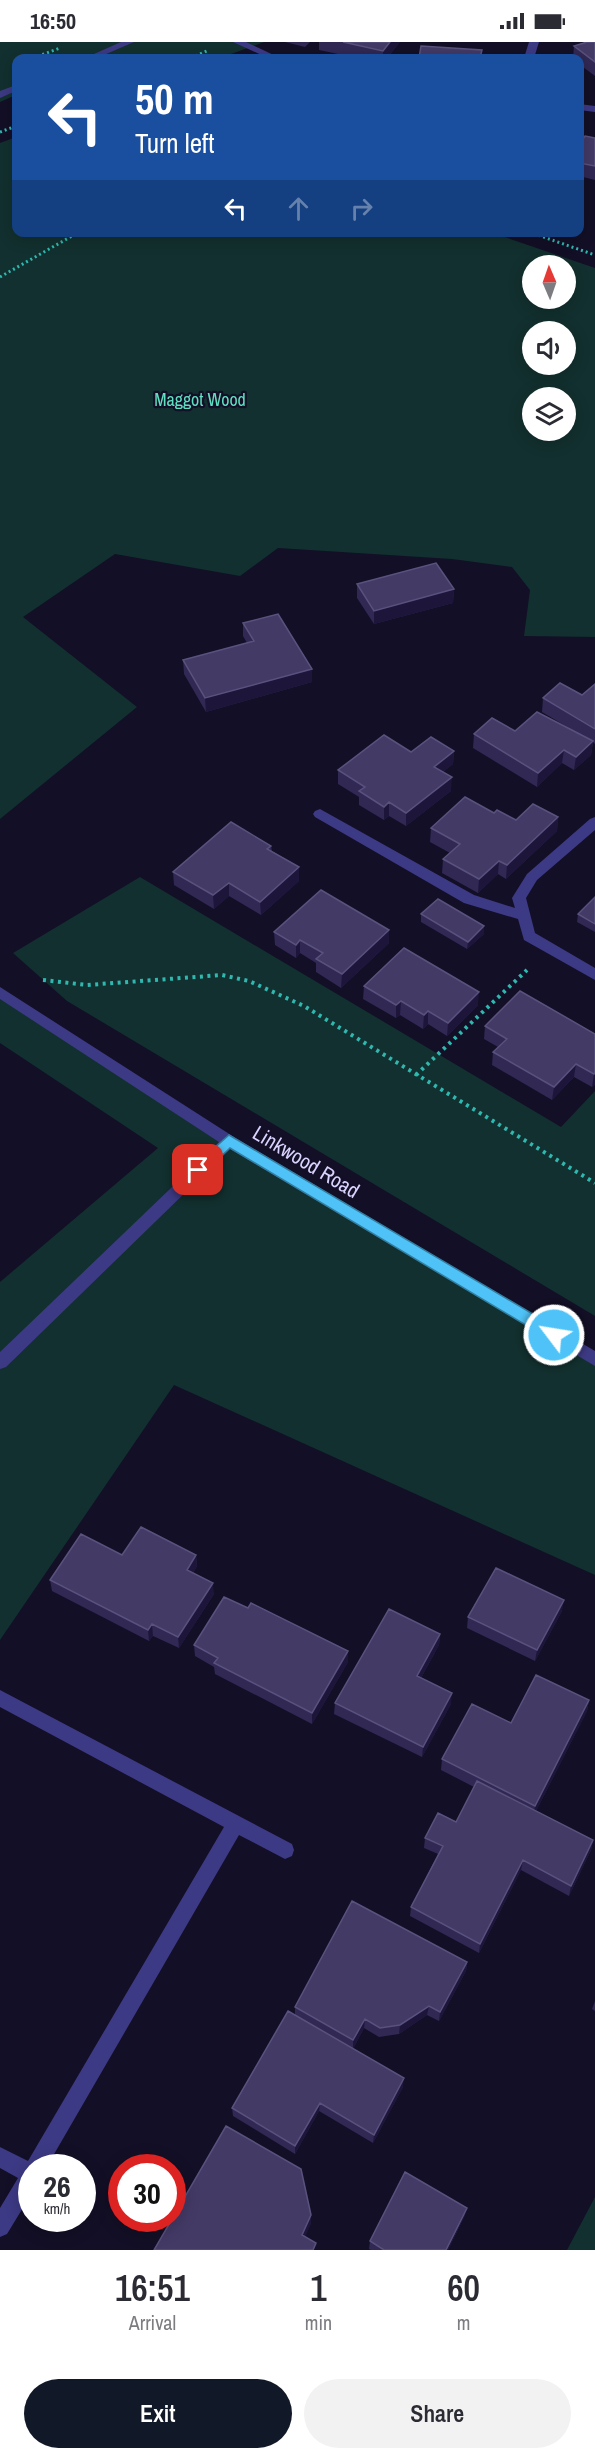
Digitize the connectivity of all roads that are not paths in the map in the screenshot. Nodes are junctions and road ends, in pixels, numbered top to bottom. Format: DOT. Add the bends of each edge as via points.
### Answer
graph roads {
  1 [pos="129,42"];
  2 [pos="238,42"];
  3 [pos="100,54"];
  4 [pos="266,54"];
  5 [pos="320,814"];
  6 [pos="595,822"];
  7 [pos="524,916"];
  8 [pos="595,975"];
  9 [pos="0,992"];
  10 [pos="229,1141"];
  11 [pos="595,1359"];
  12 [pos="0,1362"];
  13 [pos="0,1698"];
  14 [pos="236,1824"];
  15 [pos="285,1850"];
  16 [pos="43,2154"];
  17 [pos="0,2157"];
  18 [pos="18,2166"];
  19 [pos="18,2196"];
  20 [pos="0,2227"];
  1 -- 3 [label="street"];
  2 -- 4 [label="street"];
  5 -- 7 [label="street" via="469,898"];
  6 -- 7 [label="street" via="532,877 519,898"];
  7 -- 8 [label="street" via="529,936"];
  9 -- 10 [label="street, Linkwood Road"];
  10 -- 11 [label="street, Linkwood Road"];
  10 -- 12 [label="street"];
  13 -- 14 [label="street"];
  14 -- 15 [label="street"];
  14 -- 16 [label="street"];
  17 -- 18 [label="street"];
  19 -- 20 [label="street"];
}
